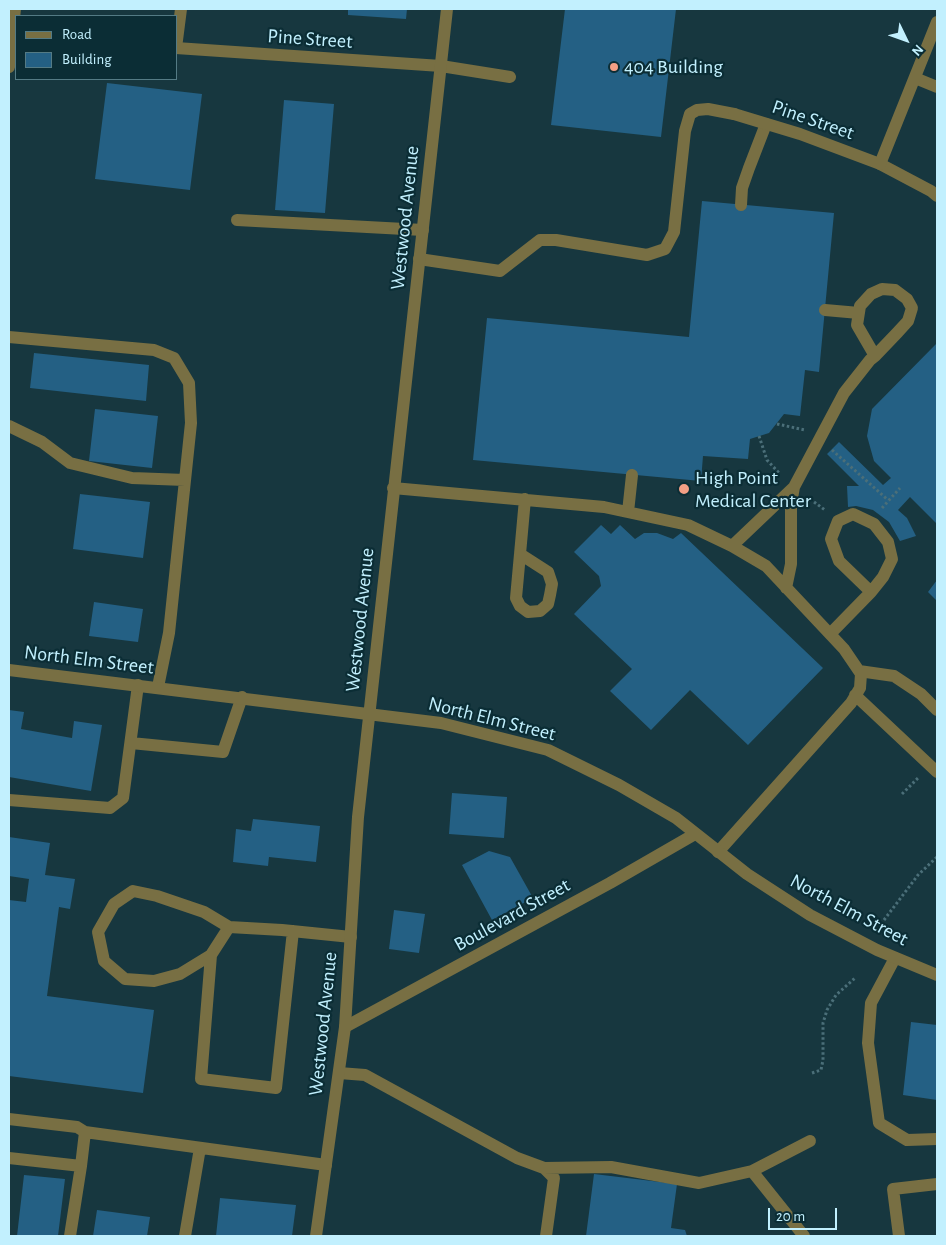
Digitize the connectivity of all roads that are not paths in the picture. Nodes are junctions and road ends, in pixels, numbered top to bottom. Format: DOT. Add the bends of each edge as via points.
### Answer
graph roads {
  1 [pos="15,9"];
  2 [pos="182,9"];
  3 [pos="447,9"];
  4 [pos="937,22"];
  5 [pos="178,35"];
  6 [pos="14,39"];
  7 [pos="178,48"];
  8 [pos="9,66"];
  9 [pos="441,66"];
  10 [pos="510,77"];
  11 [pos="915,78"];
  12 [pos="937,87"];
  13 [pos="766,124"];
  14 [pos="880,164"];
  15 [pos="937,196"];
  16 [pos="741,205"];
  17 [pos="237,220"];
  18 [pos="423,230"];
  19 [pos="419,259"];
  20 [pos="825,310"];
  21 [pos="859,313"];
  22 [pos="9,337"];
  23 [pos="875,356"];
  24 [pos="9,426"];
  25 [pos="632,475"];
  26 [pos="185,480"];
  27 [pos="794,487"];
  28 [pos="393,488"];
  29 [pos="526,499"];
  30 [pos="628,512"];
  31 [pos="732,546"];
  32 [pos="520,554"];
  33 [pos="786,588"];
  34 [pos="871,592"];
  35 [pos="830,634"];
  36 [pos="9,670"];
  37 [pos="859,671"];
  38 [pos="138,685"];
  39 [pos="158,687"];
  40 [pos="856,696"];
  41 [pos="242,697"];
  42 [pos="937,710"];
  43 [pos="369,713"];
  44 [pos="131,742"];
  45 [pos="937,772"];
  46 [pos="9,800"];
  47 [pos="694,834"];
  48 [pos="718,852"];
  49 [pos="229,927"];
  50 [pos="293,931"];
  51 [pos="351,937"];
  52 [pos="211,955"];
  53 [pos="895,958"];
  54 [pos="937,975"];
  55 [pos="345,1027"];
  56 [pos="339,1073"];
  57 [pos="9,1119"];
  58 [pos="85,1132"];
  59 [pos="937,1139"];
  60 [pos="810,1142"];
  61 [pos="200,1148"];
  62 [pos="9,1158"];
  63 [pos="326,1165"];
  64 [pos="81,1166"];
  65 [pos="544,1168"];
  66 [pos="752,1171"];
  67 [pos="937,1184"];
  68 [pos="70,1236"];
  69 [pos="185,1236"];
  70 [pos="316,1236"];
  71 [pos="546,1236"];
  72 [pos="804,1236"];
  73 [pos="899,1236"];
  1 -- 6 [label="street"];
  2 -- 5 [label="street"];
  3 -- 9 [label="street, Westwood Avenue"];
  4 -- 11 [label="street"];
  6 -- 8 [label="street"];
  7 -- 9 [label="street, Pine Street"];
  9 -- 10 [label="street, Pine Street"];
  9 -- 18 [label="street, Westwood Avenue"];
  11 -- 12 [label="street"];
  11 -- 14 [label="street"];
  13 -- 14 [label="street, Pine Street"];
  13 -- 16 [label="street" via="742,188"];
  13 -- 19 [label="street, Pine Street" via="708,109 690,114 685,131 674,232 665,249 647,255 540,240 500,271"];
  14 -- 15 [label="street, Pine Street"];
  17 -- 18 [label="street"];
  18 -- 19 [label="street, Westwood Avenue"];
  19 -- 28 [label="street, Westwood Avenue"];
  20 -- 21 [label="street"];
  21 -- 23 [label="street" via="857,325"];
  21 -- 23 [label="street" via="860,306 871,294 882,289 895,290 907,299 912,308 908,321"];
  22 -- 26 [label="street" via="154,350 174,358 189,383 191,423"];
  23 -- 27 [label="street" via="844,393"];
  24 -- 26 [label="street" via="42,442 70,463 132,478"];
  25 -- 30 [label="street"];
  26 -- 39 [label="street" via="169,633"];
  27 -- 31 [label="street"];
  27 -- 33 [label="street" via="790,504 791,564"];
  28 -- 29 [label="street"];
  28 -- 43 [label="street, Westwood Avenue"];
  29 -- 30 [label="street" via="604,506"];
  29 -- 32 [label="street"];
  30 -- 31 [label="street" via="688,525"];
  31 -- 33 [label="street" via="766,566"];
  33 -- 35 [label="street"];
  34 -- 34 [label="street" via="883,578 892,559 888,542 874,524 853,514 838,521 832,539 839,561"];
  34 -- 35 [label="street"];
  35 -- 37 [label="street"];
  36 -- 38 [label="street, North Elm Street"];
  37 -- 40 [label="street" via="860,688"];
  37 -- 42 [label="street" via="894,676 921,694"];
  38 -- 39 [label="street, North Elm Street"];
  38 -- 44 [label="street"];
  39 -- 41 [label="street, North Elm Street"];
  40 -- 45 [label="street"];
  40 -- 48 [label="street"];
  41 -- 43 [label="street, North Elm Street"];
  41 -- 44 [label="street" via="223,752"];
  43 -- 47 [label="street, North Elm Street" via="441,723 548,750 628,790 676,818"];
  43 -- 51 [label="street, Westwood Avenue" via="358,817"];
  44 -- 46 [label="street" via="123,798 110,808"];
  47 -- 48 [label="street, North Elm Street"];
  47 -- 55 [label="street, Boulevard Street"];
  48 -- 53 [label="street, North Elm Street" via="810,915"];
  49 -- 50 [label="street"];
  49 -- 52 [label="street"];
  49 -- 52 [label="street" via="204,912 133,891 114,904 98,932 104,961 125,979 154,981 180,974"];
  50 -- 51 [label="street"];
  50 -- 52 [label="street" via="276,1088 201,1079"];
  51 -- 55 [label="street, Westwood Avenue"];
  53 -- 54 [label="street, North Elm Street"];
  53 -- 59 [label="street" via="871,1003 868,1043 879,1124 907,1140"];
  55 -- 56 [label="street, Westwood Avenue"];
  56 -- 63 [label="street, Westwood Avenue"];
  56 -- 65 [label="street" via="365,1075 517,1158"];
  57 -- 58 [label="street" via="77,1127"];
  58 -- 61 [label="street"];
  58 -- 64 [label="street"];
  60 -- 66 [label="street"];
  61 -- 63 [label="street"];
  61 -- 69 [label="street"];
  62 -- 64 [label="street"];
  63 -- 70 [label="street, Westwood Avenue"];
  64 -- 68 [label="street"];
  65 -- 66 [label="street" via="611,1168 699,1183"];
  65 -- 71 [label="street" via="554,1178"];
  66 -- 72 [label="street"];
  67 -- 73 [label="street" via="893,1189"];
}
